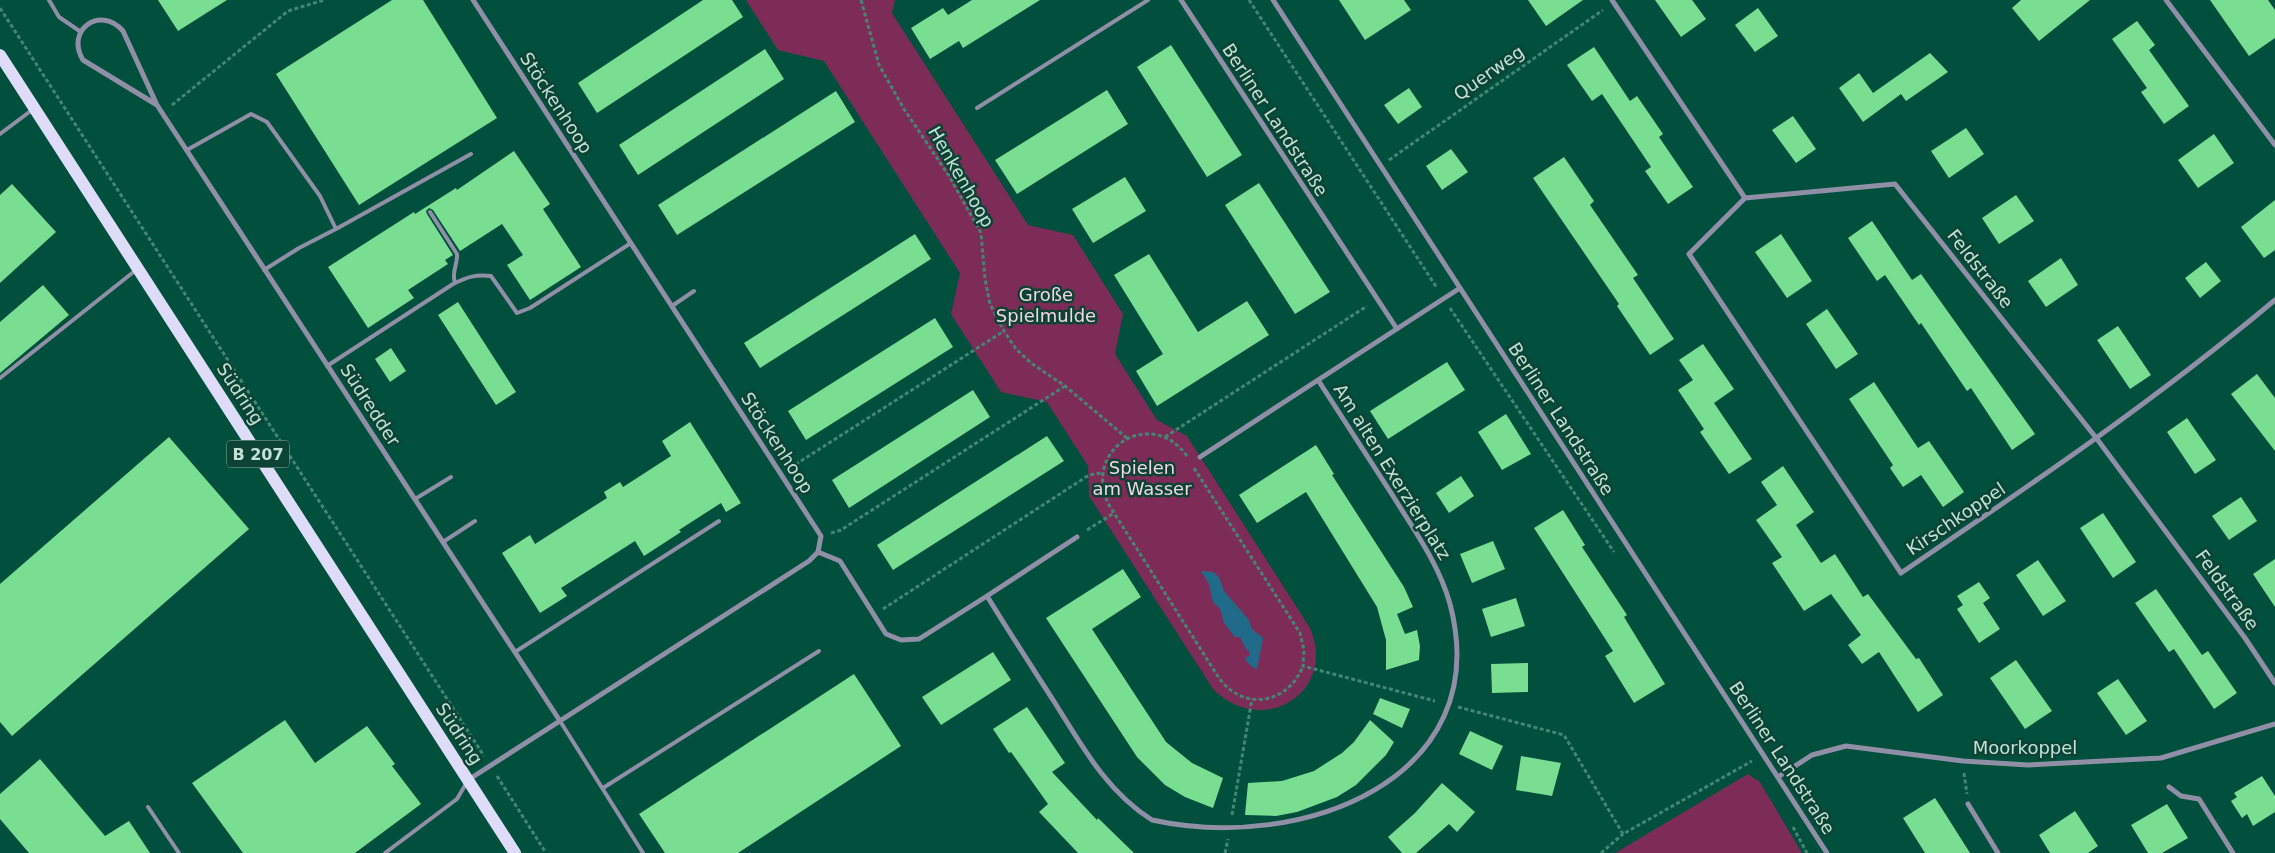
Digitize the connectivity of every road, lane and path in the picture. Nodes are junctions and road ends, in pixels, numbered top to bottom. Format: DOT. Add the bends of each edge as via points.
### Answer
graph roads {
  1 [pos="49,0"];
  2 [pos="324,0"];
  3 [pos="473,0"];
  4 [pos="861,0"];
  5 [pos="1148,0"];
  6 [pos="1180,0"];
  7 [pos="1249,0"];
  8 [pos="1272,0"];
  9 [pos="2166,0"];
  10 [pos="1613,1"];
  11 [pos="0,8"];
  12 [pos="81,32"];
  13 [pos="0,55"];
  14 [pos="157,105"];
  15 [pos="34,108"];
  16 [pos="977,108"];
  17 [pos="0,134"];
  18 [pos="2275,146"];
  19 [pos="187,150"];
  20 [pos="471,154"];
  21 [pos="1380,166"];
  22 [pos="1745,198"];
  23 [pos="430,212"];
  24 [pos="336,229"];
  25 [pos="631,243"];
  26 [pos="138,268"];
  27 [pos="264,270"];
  28 [pos="455,283"];
  29 [pos="1460,288"];
  30 [pos="694,291"];
  31 [pos="1444,298"];
  32 [pos="1377,300"];
  33 [pos="2275,300"];
  34 [pos="672,306"];
  35 [pos="1397,329"];
  36 [pos="1004,331"];
  37 [pos="327,366"];
  38 [pos="0,378"];
  39 [pos="1318,380"];
  40 [pos="1065,386"];
  41 [pos="1164,438"];
  42 [pos="1128,439"];
  43 [pos="2097,439"];
  44 [pos="1200,457"];
  45 [pos="1102,473"];
  46 [pos="781,474"];
  47 [pos="451,477"];
  48 [pos="415,499"];
  49 [pos="1114,513"];
  50 [pos="475,521"];
  51 [pos="718,521"];
  52 [pos="821,536"];
  53 [pos="1077,537"];
  54 [pos="443,542"];
  55 [pos="818,552"];
  56 [pos="1616,555"];
  57 [pos="986,596"];
  58 [pos="874,614"];
  59 [pos="515,652"];
  60 [pos="819,652"];
  61 [pos="1303,666"];
  62 [pos="2275,683"];
  63 [pos="1252,699"];
  64 [pos="1449,705"];
  65 [pos="560,721"];
  66 [pos="2275,724"];
  67 [pos="1437,738"];
  68 [pos="1748,752"];
  69 [pos="1763,754"];
  70 [pos="1753,760"];
  71 [pos="1963,761"];
  72 [pos="490,766"];
  73 [pos="1758,769"];
  74 [pos="1778,777"];
  75 [pos="468,780"];
  76 [pos="2169,787"];
  77 [pos="603,788"];
  78 [pos="1968,804"];
  79 [pos="148,807"];
  80 [pos="1788,819"];
  81 [pos="1231,821"];
  82 [pos="1168,829"];
  83 [pos="1229,830"];
  84 [pos="1623,834"];
  85 [pos="179,853"];
  86 [pos="385,853"];
  87 [pos="515,853"];
  88 [pos="546,853"];
  89 [pos="643,853"];
  90 [pos="1225,853"];
  91 [pos="1601,853"];
  92 [pos="1807,853"];
  93 [pos="1827,853"];
  94 [pos="1998,853"];
  95 [pos="2233,853"];
  1 -- 12 [label="lane" via="60,16"];
  2 -- 14 [label="path" via="288,11 174,105"];
  3 -- 25 [label="street, Stöckenhoop"];
  4 -- 36 [label="path, Henkenhoop" via="879,65 949,176 980,233 990,304"];
  5 -- 16 [label="lane"];
  6 -- 32 [label="street, Berliner Landstraße"];
  7 -- 31 [label="path"];
  8 -- 21 [label="street, Berliner Landstraße"];
  9 -- 18 [label="street"];
  10 -- 21 [label="path, Querweg"];
  10 -- 22 [label="street"];
  11 -- 72 [label="path"];
  12 -- 14 [label="street, Südredder" via="77,48 87,64"];
  12 -- 14 [label="street, Südredder" via="85,26 98,20 117,24"];
  13 -- 15 [label="main road, Südring / B 207"];
  14 -- 19 [label="street, Südredder"];
  15 -- 17 [label="lane"];
  15 -- 26 [label="main road, Südring / B 207"];
  19 -- 24 [label="lane" via="251,114 267,122 320,196"];
  19 -- 27 [label="street, Südredder"];
  20 -- 24 [label="lane"];
  21 -- 29 [label="street, Berliner Landstraße"];
  22 -- 43 [label="street, Feldstraße" via="1895,184"];
  22 -- 43 [label="street, Kirschkoppel" via="1689,254 1901,573"];
  23 -- 28 [label="lane" via="457,254 453,272"];
  24 -- 27 [label="lane"];
  25 -- 28 [label="lane" via="530,308 517,313 491,276 478,274"];
  25 -- 34 [label="street, Stöckenhoop"];
  26 -- 38 [label="lane"];
  26 -- 75 [label="main road, Südring / B 207"];
  27 -- 37 [label="street, Südredder"];
  28 -- 37 [label="lane"];
  29 -- 31 [label="street, Am alten Exerzierplatz"];
  29 -- 69 [label="street, Berliner Landstraße"];
  30 -- 34 [label="lane"];
  31 -- 35 [label="street, Am alten Exerzierplatz"];
  31 -- 56 [label="path"];
  32 -- 35 [label="street, Berliner Landstraße"];
  32 -- 41 [label="path"];
  33 -- 43 [label="street, Kirschkoppel" via="2214,352"];
  34 -- 46 [label="street, Stöckenhoop"];
  35 -- 39 [label="street, Am alten Exerzierplatz"];
  36 -- 40 [label="path, Henkenhoop" via="1031,364"];
  36 -- 46 [label="path"];
  37 -- 48 [label="street, Südredder"];
  39 -- 44 [label="street, Am alten Exerzierplatz"];
  39 -- 64 [label="street, Am alten Exerzierplatz" via="1425,547 1443,584 1453,617 1456,645"];
  40 -- 42 [label="path, Henkenhoop"];
  40 -- 52 [label="path" via="841,530"];
  41 -- 42 [label="path" via="1149,434"];
  41 -- 61 [label="path" via="1175,443 1186,456 1297,629 1304,644"];
  42 -- 45 [label="path" via="1111,453"];
  43 -- 62 [label="street, Feldstraße"];
  45 -- 49 [label="path" via="1104,495"];
  45 -- 58 [label="path" via="1089,475"];
  46 -- 52 [label="street, Stöckenhoop"];
  47 -- 48 [label="lane"];
  48 -- 54 [label="street, Südredder"];
  49 -- 53 [label="path"];
  49 -- 63 [label="path" via="1223,683"];
  50 -- 54 [label="lane"];
  51 -- 59 [label="lane"];
  52 -- 55 [label="street"];
  53 -- 57 [label="street"];
  54 -- 59 [label="street, Südredder"];
  55 -- 58 [label="street" via="840,561"];
  55 -- 65 [label="street" via="809,561"];
  57 -- 58 [label="street" via="920,639 901,640 886,634"];
  57 -- 82 [label="street" via="1104,777 1133,806"];
  59 -- 65 [label="street, Südredder"];
  60 -- 77 [label="lane"];
  61 -- 63 [label="path" via="1295,681 1283,692 1268,698"];
  61 -- 64 [label="path"];
  63 -- 81 [label="path"];
  64 -- 67 [label="street, Am alten Exerzierplatz"];
  64 -- 84 [label="path" via="1564,735"];
  65 -- 72 [label="street"];
  65 -- 77 [label="lane"];
  66 -- 71 [label="street, Moorkoppel" via="2161,758 2028,765"];
  68 -- 70 [label="path"];
  69 -- 70 [label="path"];
  69 -- 74 [label="street, Berliner Landstraße"];
  70 -- 73 [label="path"];
  70 -- 84 [label="path"];
  71 -- 74 [label="street, Moorkoppel" via="1846,746 1812,755"];
  71 -- 78 [label="path"];
  72 -- 75 [label="street"];
  72 -- 88 [label="path"];
  74 -- 93 [label="street, Berliner Landstraße"];
  75 -- 86 [label="lane" via="456,799"];
  75 -- 87 [label="main road, Südring / B 207"];
  76 -- 95 [label="street" via="2181,796 2199,798"];
  77 -- 89 [label="lane"];
  78 -- 94 [label="street"];
  79 -- 85 [label="lane"];
  80 -- 92 [label="path"];
  83 -- 90 [label="path"];
  84 -- 91 [label="path"];
}
